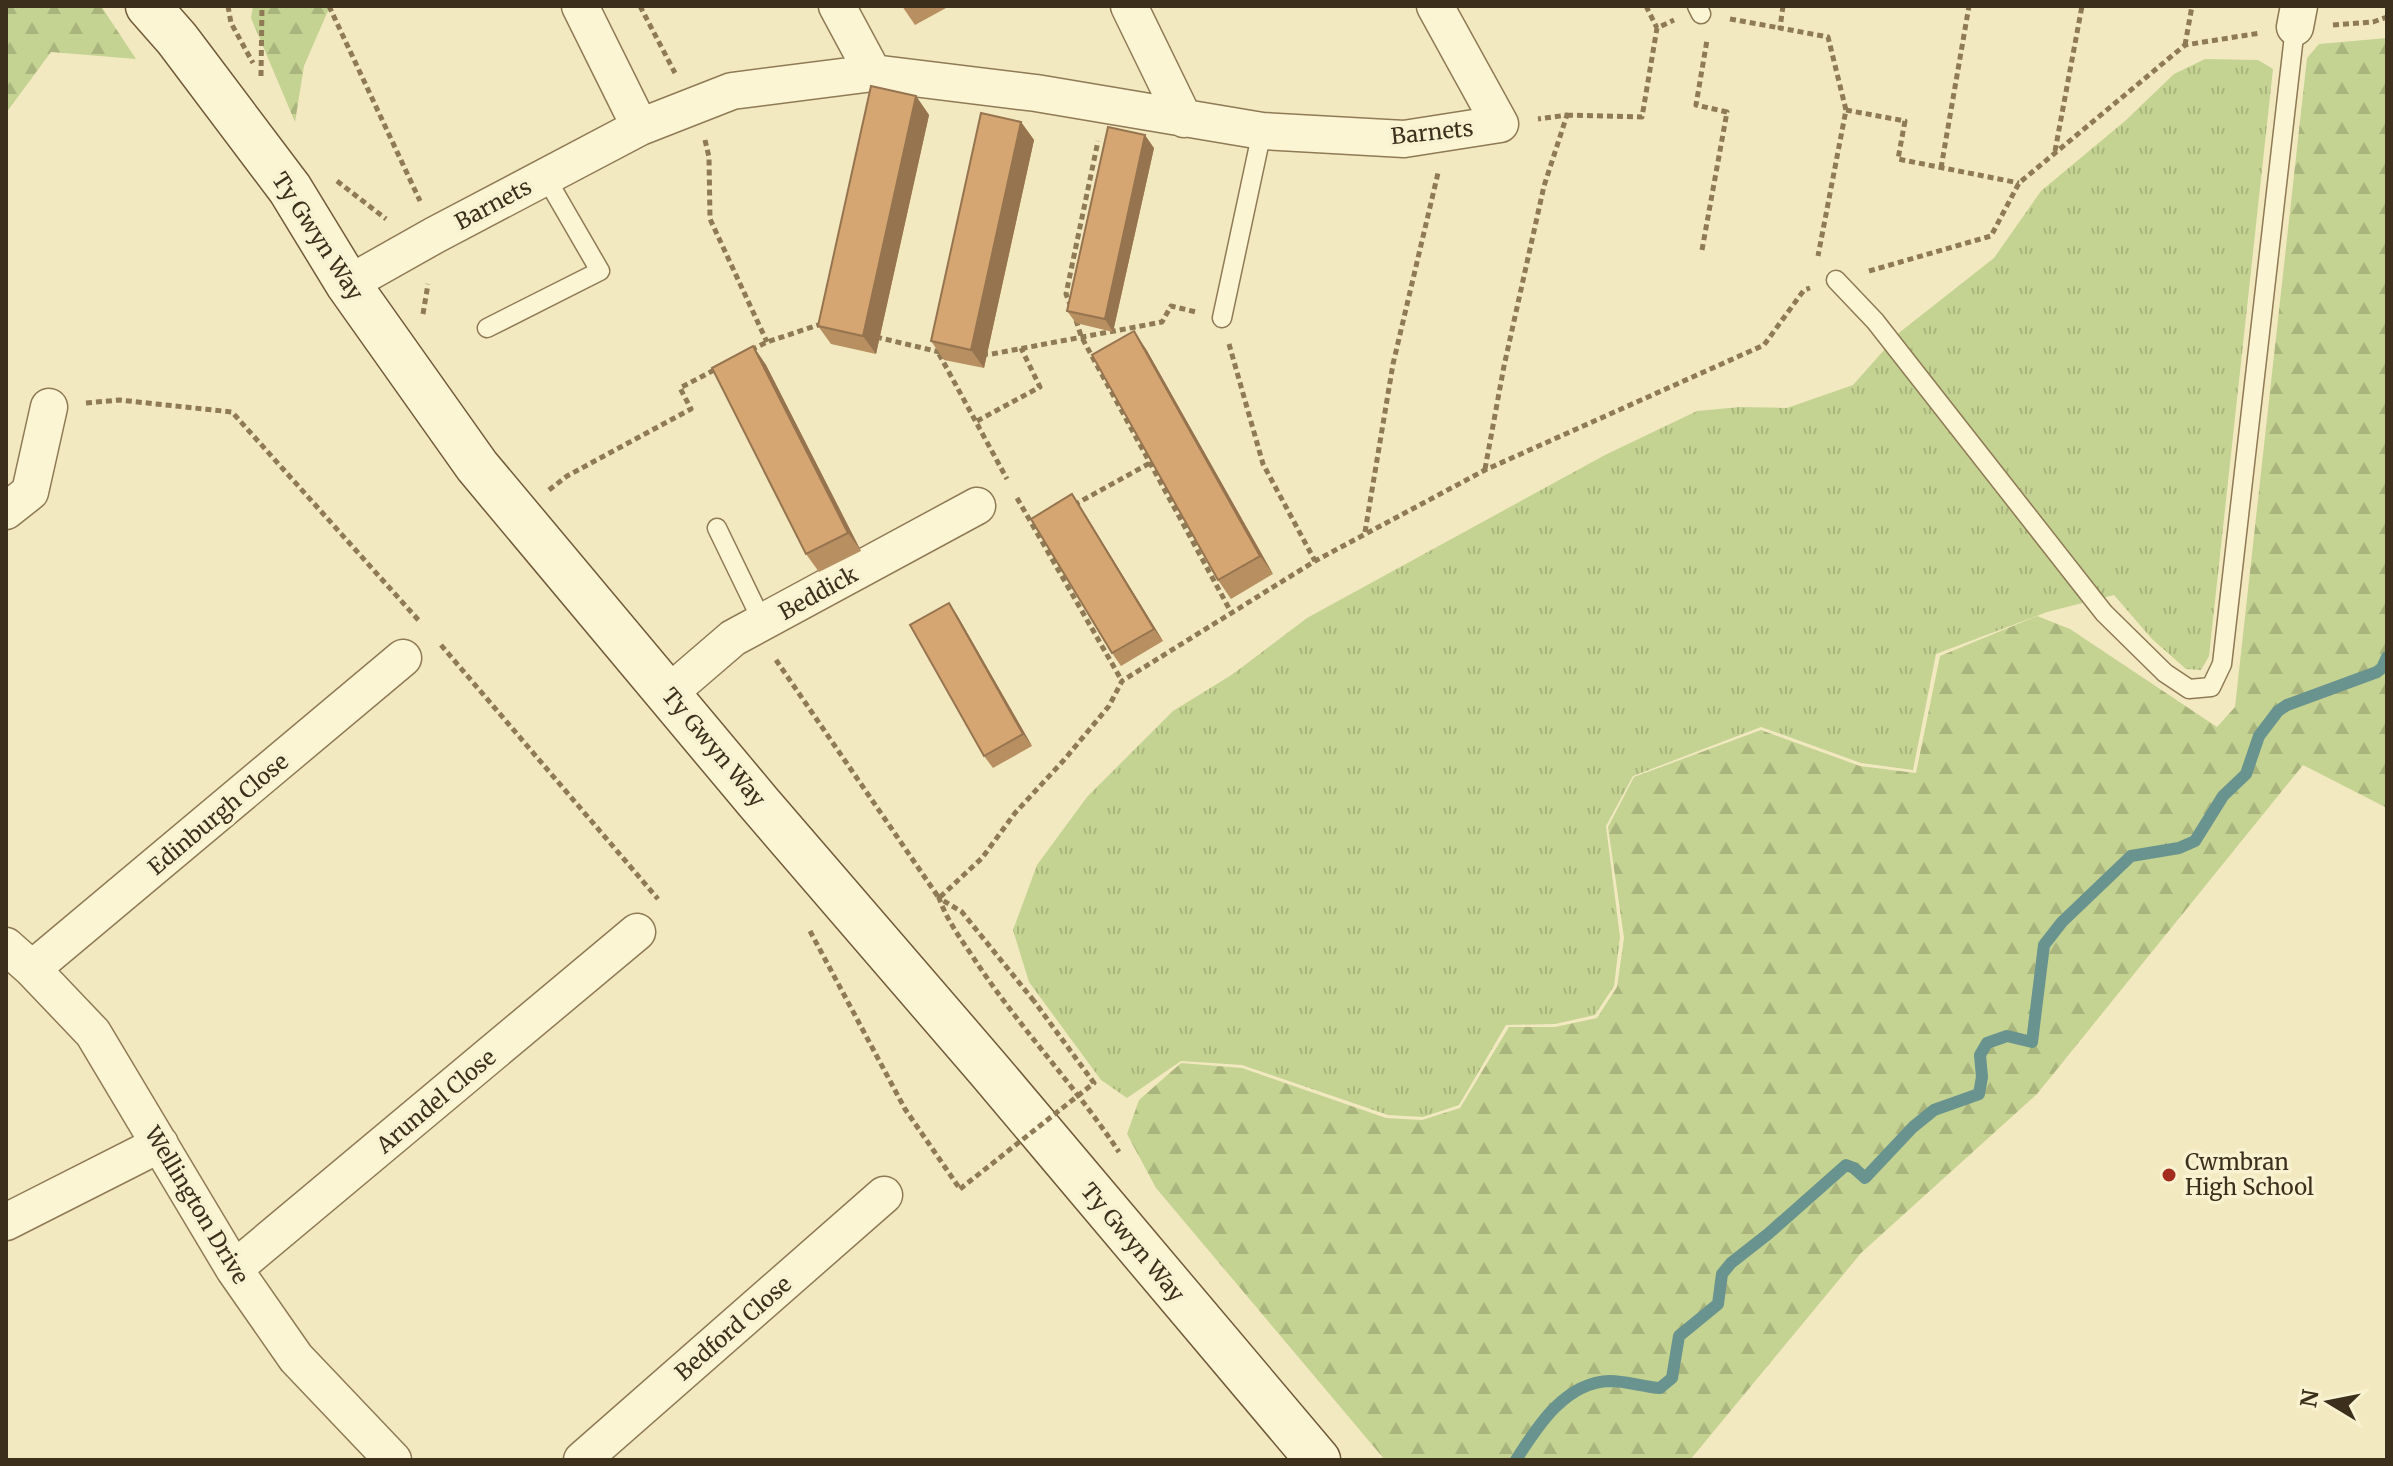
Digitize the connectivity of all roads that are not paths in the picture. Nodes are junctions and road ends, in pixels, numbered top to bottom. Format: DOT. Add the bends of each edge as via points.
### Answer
graph roads {
  1 [pos="148,6"];
  2 [pos="580,6"];
  3 [pos="837,6"];
  4 [pos="1129,6"];
  5 [pos="1435,6"];
  6 [pos="2297,16"];
  7 [pos="873,73"];
  8 [pos="1184,119"];
  9 [pos="640,127"];
  10 [pos="1262,131"];
  11 [pos="545,176"];
  12 [pos="1836,280"];
  13 [pos="348,284"];
  14 [pos="1222,318"];
  15 [pos="487,328"];
  16 [pos="49,407"];
  17 [pos="977,506"];
  18 [pos="6,511"];
  19 [pos="717,528"];
  20 [pos="763,623"];
  21 [pos="403,658"];
  22 [pos="669,693"];
  23 [pos="637,932"];
  24 [pos="19,958"];
  25 [pos="160,1144"];
  26 [pos="884,1195"];
  27 [pos="6,1222"];
  28 [pos="234,1269"];
  29 [pos="393,1460"];
  30 [pos="582,1460"];
  31 [pos="1318,1460"];
  1 -- 13 [label="street, Ty Gwyn Way" via="290,189"];
  2 -- 9 [label="street"];
  3 -- 7 [label="street"];
  4 -- 8 [label="street"];
  5 -- 10 [label="street, Barnets" via="1500,124 1404,139"];
  6 -- 12 [label="lane" via="2222,664 2211,687 2189,689 2165,673 2104,613 1875,321"];
  7 -- 8 [label="street, Barnets" via="1036,93"];
  7 -- 9 [label="street, Barnets" via="732,91"];
  8 -- 10 [label="street, Barnets"];
  9 -- 11 [label="street, Barnets"];
  10 -- 14 [label="lane"];
  11 -- 13 [label="street, Barnets"];
  11 -- 15 [label="lane" via="600,271"];
  13 -- 22 [label="street, Ty Gwyn Way" via="477,466"];
  16 -- 18 [label="street" via="30,492"];
  17 -- 20 [label="street, Beddick"];
  19 -- 20 [label="lane"];
  20 -- 22 [label="street, Beddick" via="733,638"];
  21 -- 24 [label="street, Edinburgh Close"];
  22 -- 31 [label="street, Ty Gwyn Way"];
  23 -- 28 [label="street, Arundel Close"];
  24 -- 25 [label="street, Wellington Drive" via="93,1033"];
  25 -- 27 [label="street"];
  25 -- 28 [label="street, Wellington Drive"];
  26 -- 30 [label="street, Bedford Close"];
  28 -- 29 [label="street, Wellington Drive" via="296,1358"];
}
